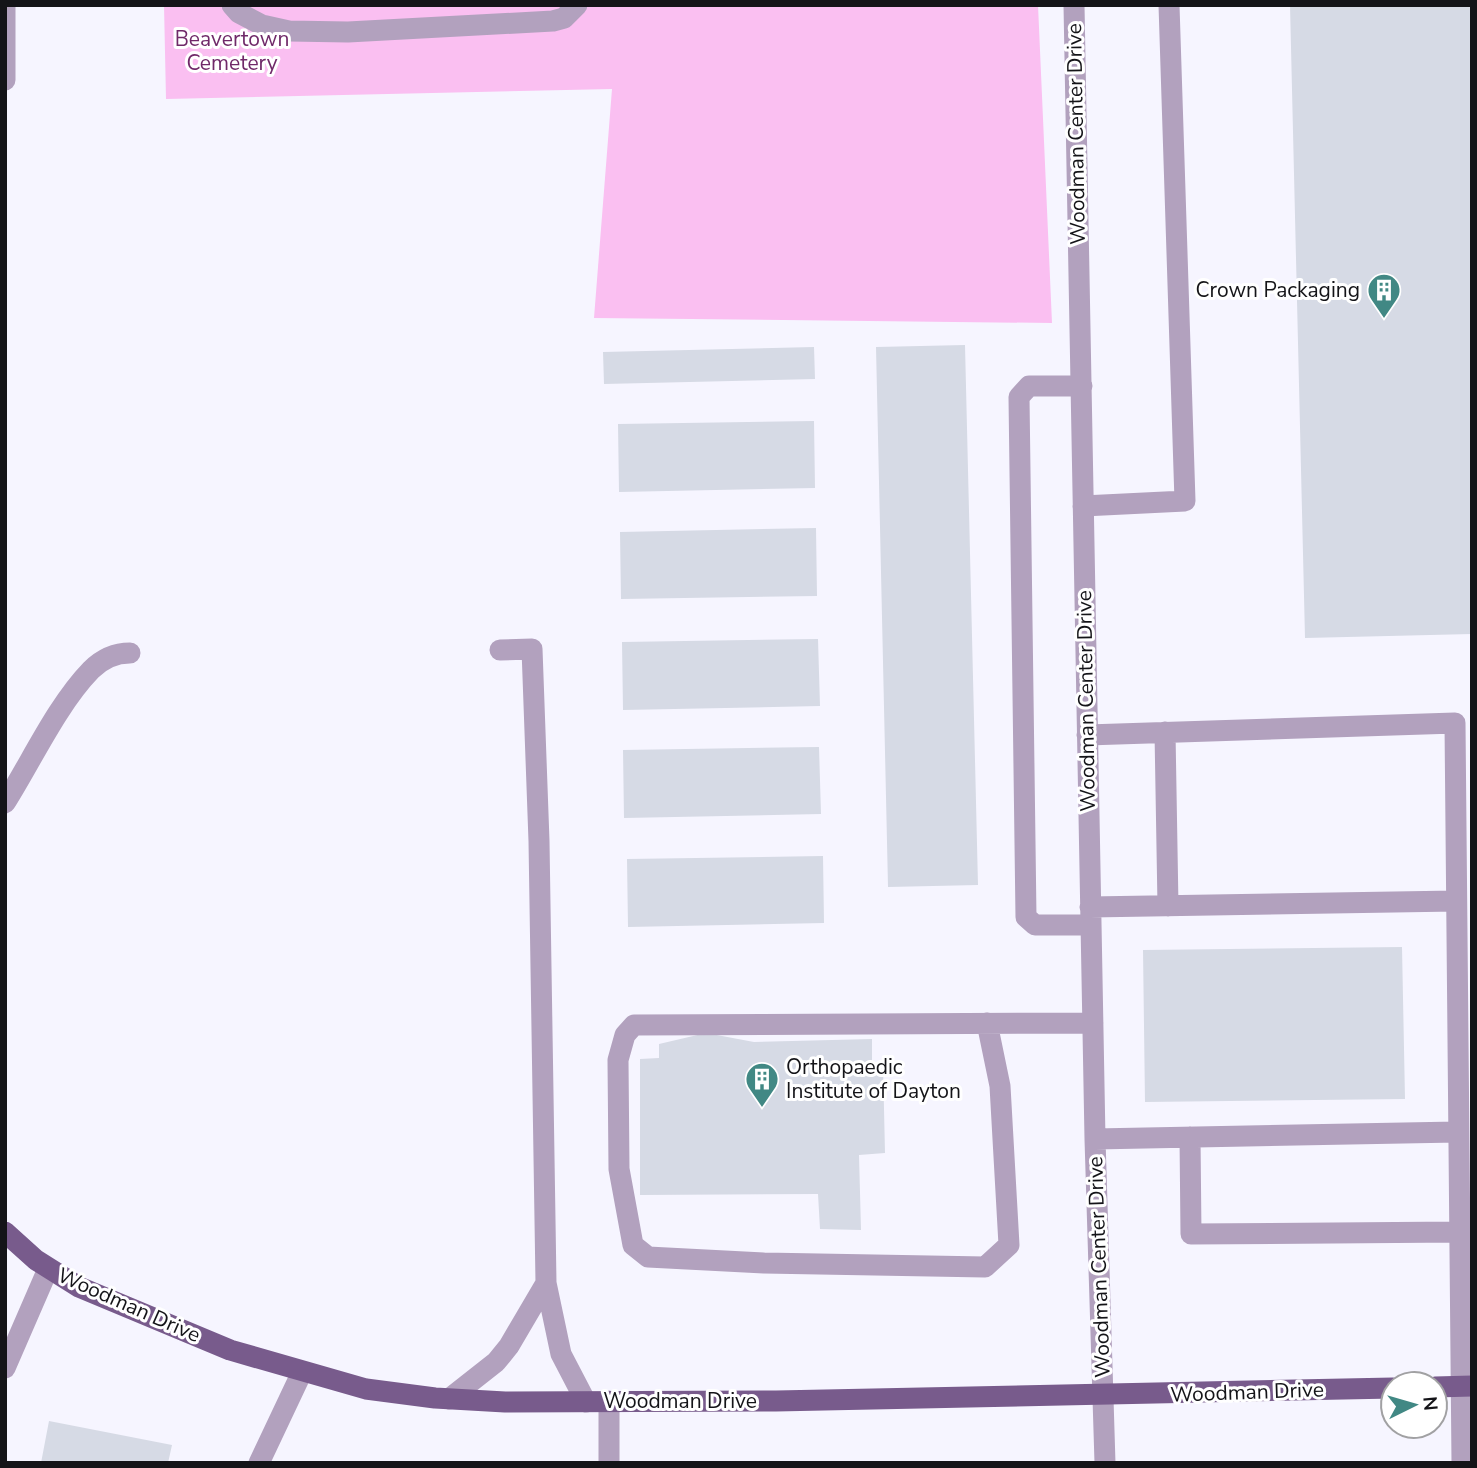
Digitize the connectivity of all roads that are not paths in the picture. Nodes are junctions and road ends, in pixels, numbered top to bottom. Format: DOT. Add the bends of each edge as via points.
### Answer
graph roads {
  1 [pos="5,5"];
  2 [pos="232,5"];
  3 [pos="577,5"];
  4 [pos="1074,5"];
  5 [pos="1169,5"];
  6 [pos="5,79"];
  7 [pos="1082,386"];
  8 [pos="1083,506"];
  9 [pos="500,650"];
  10 [pos="130,653"];
  11 [pos="1463,723"];
  12 [pos="1165,732"];
  13 [pos="1087,735"];
  14 [pos="5,803"];
  15 [pos="1456,901"];
  16 [pos="1168,906"];
  17 [pos="1091,916"];
  18 [pos="1464,986"];
  19 [pos="986,1023"];
  20 [pos="1093,1023"];
  21 [pos="1464,1101"];
  22 [pos="1457,1132"];
  23 [pos="1190,1137"];
  24 [pos="1095,1139"];
  25 [pos="5,1232"];
  26 [pos="1458,1232"];
  27 [pos="1465,1265"];
  28 [pos="48,1269"];
  29 [pos="546,1283"];
  30 [pos="5,1368"];
  31 [pos="302,1372"];
  32 [pos="1465,1386"];
  33 [pos="1379,1388"];
  34 [pos="1103,1396"];
  35 [pos="449,1399"];
  36 [pos="609,1401"];
  37 [pos="586,1402"];
  38 [pos="260,1463"];
  39 [pos="609,1463"];
  40 [pos="1105,1463"];
  41 [pos="1462,1463"];
  1 -- 6 [label="street"];
  2 -- 3 [label="street" via="262,25 289,32 348,32 553,21 564,18"];
  4 -- 7 [label="street, Woodman Center Drive"];
  5 -- 8 [label="street" via="1185,501"];
  7 -- 8 [label="street, Woodman Center Drive"];
  7 -- 17 [label="street" via="1029,386 1019,397 1026,917 1035,925"];
  8 -- 13 [label="street, Woodman Center Drive"];
  9 -- 29 [label="street" via="532,649"];
  10 -- 14 [label="street" via="115,653 92,669"];
  11 -- 12 [label="street"];
  11 -- 15 [label="street"];
  12 -- 13 [label="street"];
  12 -- 16 [label="street"];
  13 -- 17 [label="street, Woodman Center Drive"];
  15 -- 16 [label="street"];
  15 -- 18 [label="street"];
  16 -- 17 [label="street"];
  17 -- 20 [label="street, Woodman Center Drive"];
  18 -- 21 [label="street"];
  19 -- 19 [label="street" via="634,1024 625,1035 618,1060 619,1169 633,1245 648,1257 985,1267 1009,1245 1000,1086"];
  19 -- 20 [label="street"];
  20 -- 24 [label="street, Woodman Center Drive"];
  21 -- 22 [label="street"];
  22 -- 23 [label="street"];
  22 -- 26 [label="street"];
  23 -- 24 [label="street"];
  23 -- 26 [label="street" via="1191,1234"];
  24 -- 34 [label="street, Woodman Center Drive"];
  25 -- 28 [label="main road, Woodman Drive"];
  26 -- 27 [label="street"];
  27 -- 32 [label="street"];
  28 -- 30 [label="street"];
  28 -- 31 [label="main road, Woodman Drive" via="149,1318"];
  29 -- 35 [label="street" via="496,1362"];
  29 -- 37 [label="street" via="561,1354"];
  31 -- 35 [label="main road, Woodman Drive" via="366,1389"];
  31 -- 38 [label="street"];
  32 -- 41 [label="street"];
  33 -- 34 [label="main road, Woodman Drive"];
  34 -- 36 [label="main road, Woodman Drive"];
  34 -- 40 [label="street, Woodman Center Drive"];
  35 -- 37 [label="main road, Woodman Drive"];
  36 -- 37 [label="main road, Woodman Drive"];
  36 -- 39 [label="street"];
}
